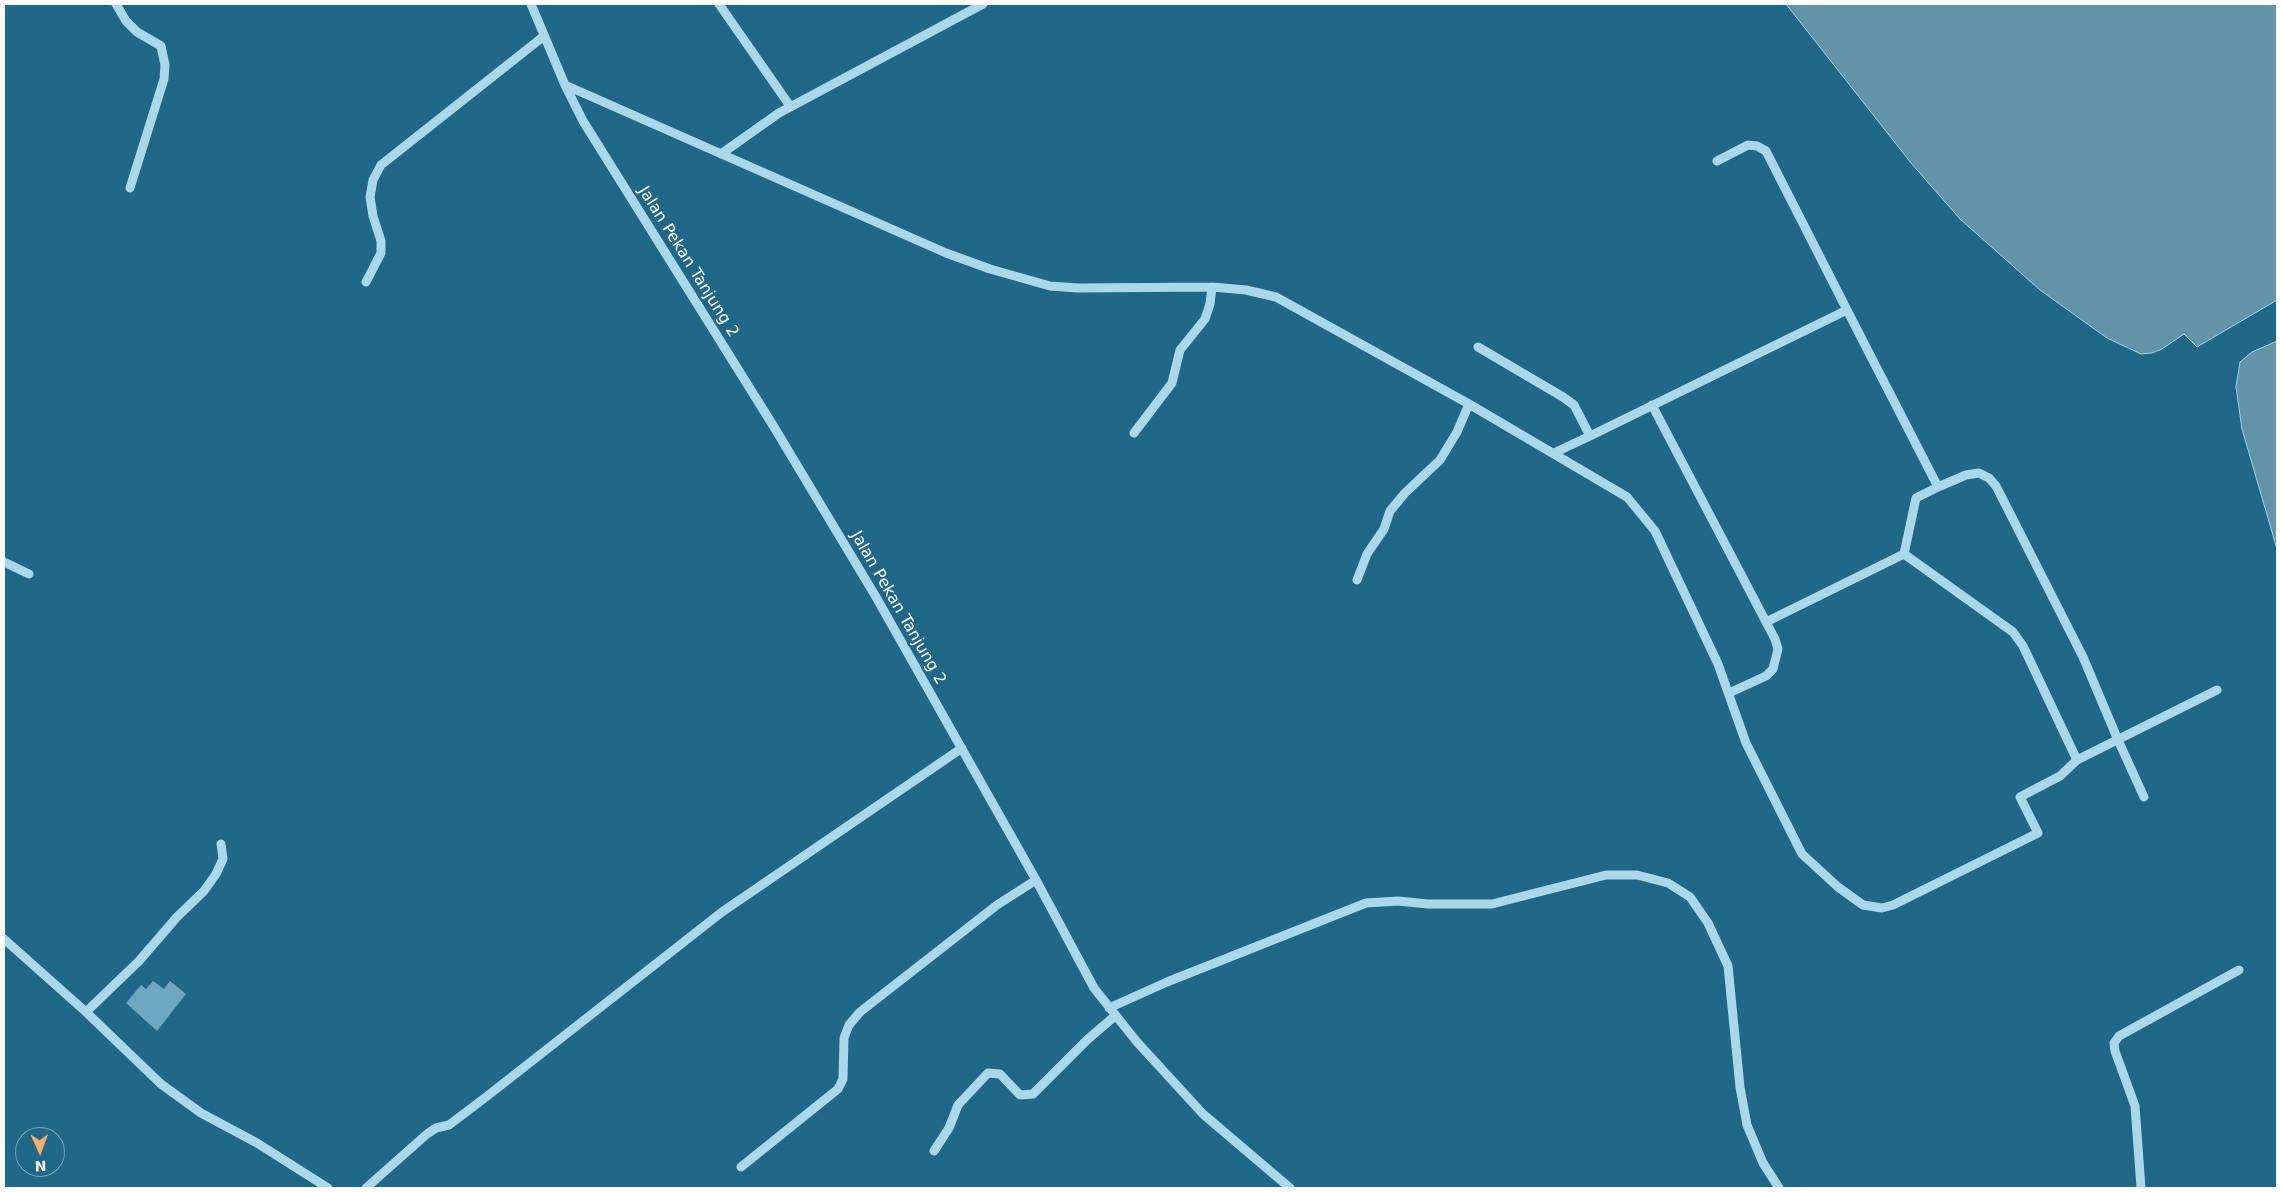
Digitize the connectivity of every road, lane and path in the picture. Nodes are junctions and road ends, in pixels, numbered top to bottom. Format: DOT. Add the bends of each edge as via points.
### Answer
graph roads {
  1 [pos="116,4"];
  2 [pos="531,4"];
  3 [pos="719,4"];
  4 [pos="983,4"];
  5 [pos="544,36"];
  6 [pos="565,85"];
  7 [pos="790,106"];
  8 [pos="721,154"];
  9 [pos="1717,161"];
  10 [pos="130,188"];
  11 [pos="366,282"];
  12 [pos="1212,287"];
  13 [pos="1847,310"];
  14 [pos="1478,347"];
  15 [pos="1469,404"];
  16 [pos="1652,405"];
  17 [pos="1134,433"];
  18 [pos="1590,436"];
  19 [pos="1554,453"];
  20 [pos="1938,487"];
  21 [pos="1904,554"];
  22 [pos="4,562"];
  23 [pos="29,574"];
  24 [pos="1357,580"];
  25 [pos="1766,622"];
  26 [pos="2217,690"];
  27 [pos="1729,693"];
  28 [pos="2118,740"];
  29 [pos="962,748"];
  30 [pos="2077,760"];
  31 [pos="2144,797"];
  32 [pos="221,844"];
  33 [pos="1036,880"];
  34 [pos="4,939"];
  35 [pos="2239,970"];
  36 [pos="86,1012"];
  37 [pos="1112,1012"];
  38 [pos="934,1151"];
  39 [pos="742,1167"];
  40 [pos="328,1188"];
  41 [pos="366,1188"];
  42 [pos="1290,1188"];
  43 [pos="1779,1188"];
  44 [pos="2141,1188"];
  1 -- 10 [label="street" via="137,32 160,46 165,65 164,79"];
  2 -- 5 [label="street, Jalan Pekan Tanjung 2"];
  3 -- 7 [label="street"];
  4 -- 7 [label="street"];
  5 -- 6 [label="street, Jalan Pekan Tanjung 2"];
  5 -- 11 [label="street" via="381,165 373,180 370,197 381,253"];
  6 -- 8 [label="street"];
  6 -- 29 [label="street, Jalan Pekan Tanjung 2" via="605,158 876,597"];
  7 -- 8 [label="street"];
  8 -- 12 [label="street" via="946,253 1050,286"];
  9 -- 13 [label="street" via="1748,145 1766,151"];
  12 -- 15 [label="street" via="1276,297"];
  12 -- 17 [label="street" via="1204,319 1180,350 1172,383"];
  13 -- 16 [label="street"];
  13 -- 20 [label="street"];
  14 -- 18 [label="street" via="1574,405"];
  15 -- 19 [label="street"];
  15 -- 24 [label="street" via="1440,460 1390,511"];
  16 -- 18 [label="street"];
  16 -- 25 [label="street"];
  18 -- 19 [label="street"];
  19 -- 27 [label="street" via="1627,497 1643,514 1655,531"];
  20 -- 21 [label="street" via="1916,498"];
  20 -- 28 [label="street" via="1979,473 1996,486 2084,657"];
  21 -- 25 [label="street"];
  21 -- 30 [label="street" via="2013,632 2024,646"];
  22 -- 23 [label="street"];
  25 -- 27 [label="street" via="1778,649 1773,669 1766,676"];
  26 -- 28 [label="street"];
  27 -- 30 [label="street" via="1746,743 1802,854 1838,887 1872,907 1893,905 2038,834 2020,796 2060,776"];
  28 -- 30 [label="street"];
  28 -- 31 [label="street"];
  29 -- 33 [label="street, Jalan Pekan Tanjung 2"];
  29 -- 41 [label="street" via="722,912 486,1097 448,1125 427,1134"];
  32 -- 36 [label="street" via="223,859 204,891"];
  33 -- 37 [label="street, Jalan Pekan Tanjung 2" via="1094,988"];
  33 -- 39 [label="street" via="997,905 860,1012 844,1038 844,1079 838,1089"];
  34 -- 36 [label="street"];
  35 -- 44 [label="street" via="2120,1036 2114,1043 2135,1106"];
  36 -- 40 [label="street" via="161,1084 186,1103"];
  37 -- 38 [label="street" via="1033,1094 1020,1095 1000,1074 988,1074 958,1105 949,1128"];
  37 -- 42 [label="street, Jalan Pekan Tanjung 2" via="1203,1114"];
  37 -- 43 [label="street" via="1176,979 1366,903 1492,904 1606,875 1637,875 1668,883 1690,897 1708,923 1728,966 1747,1125 1763,1163"];
}
